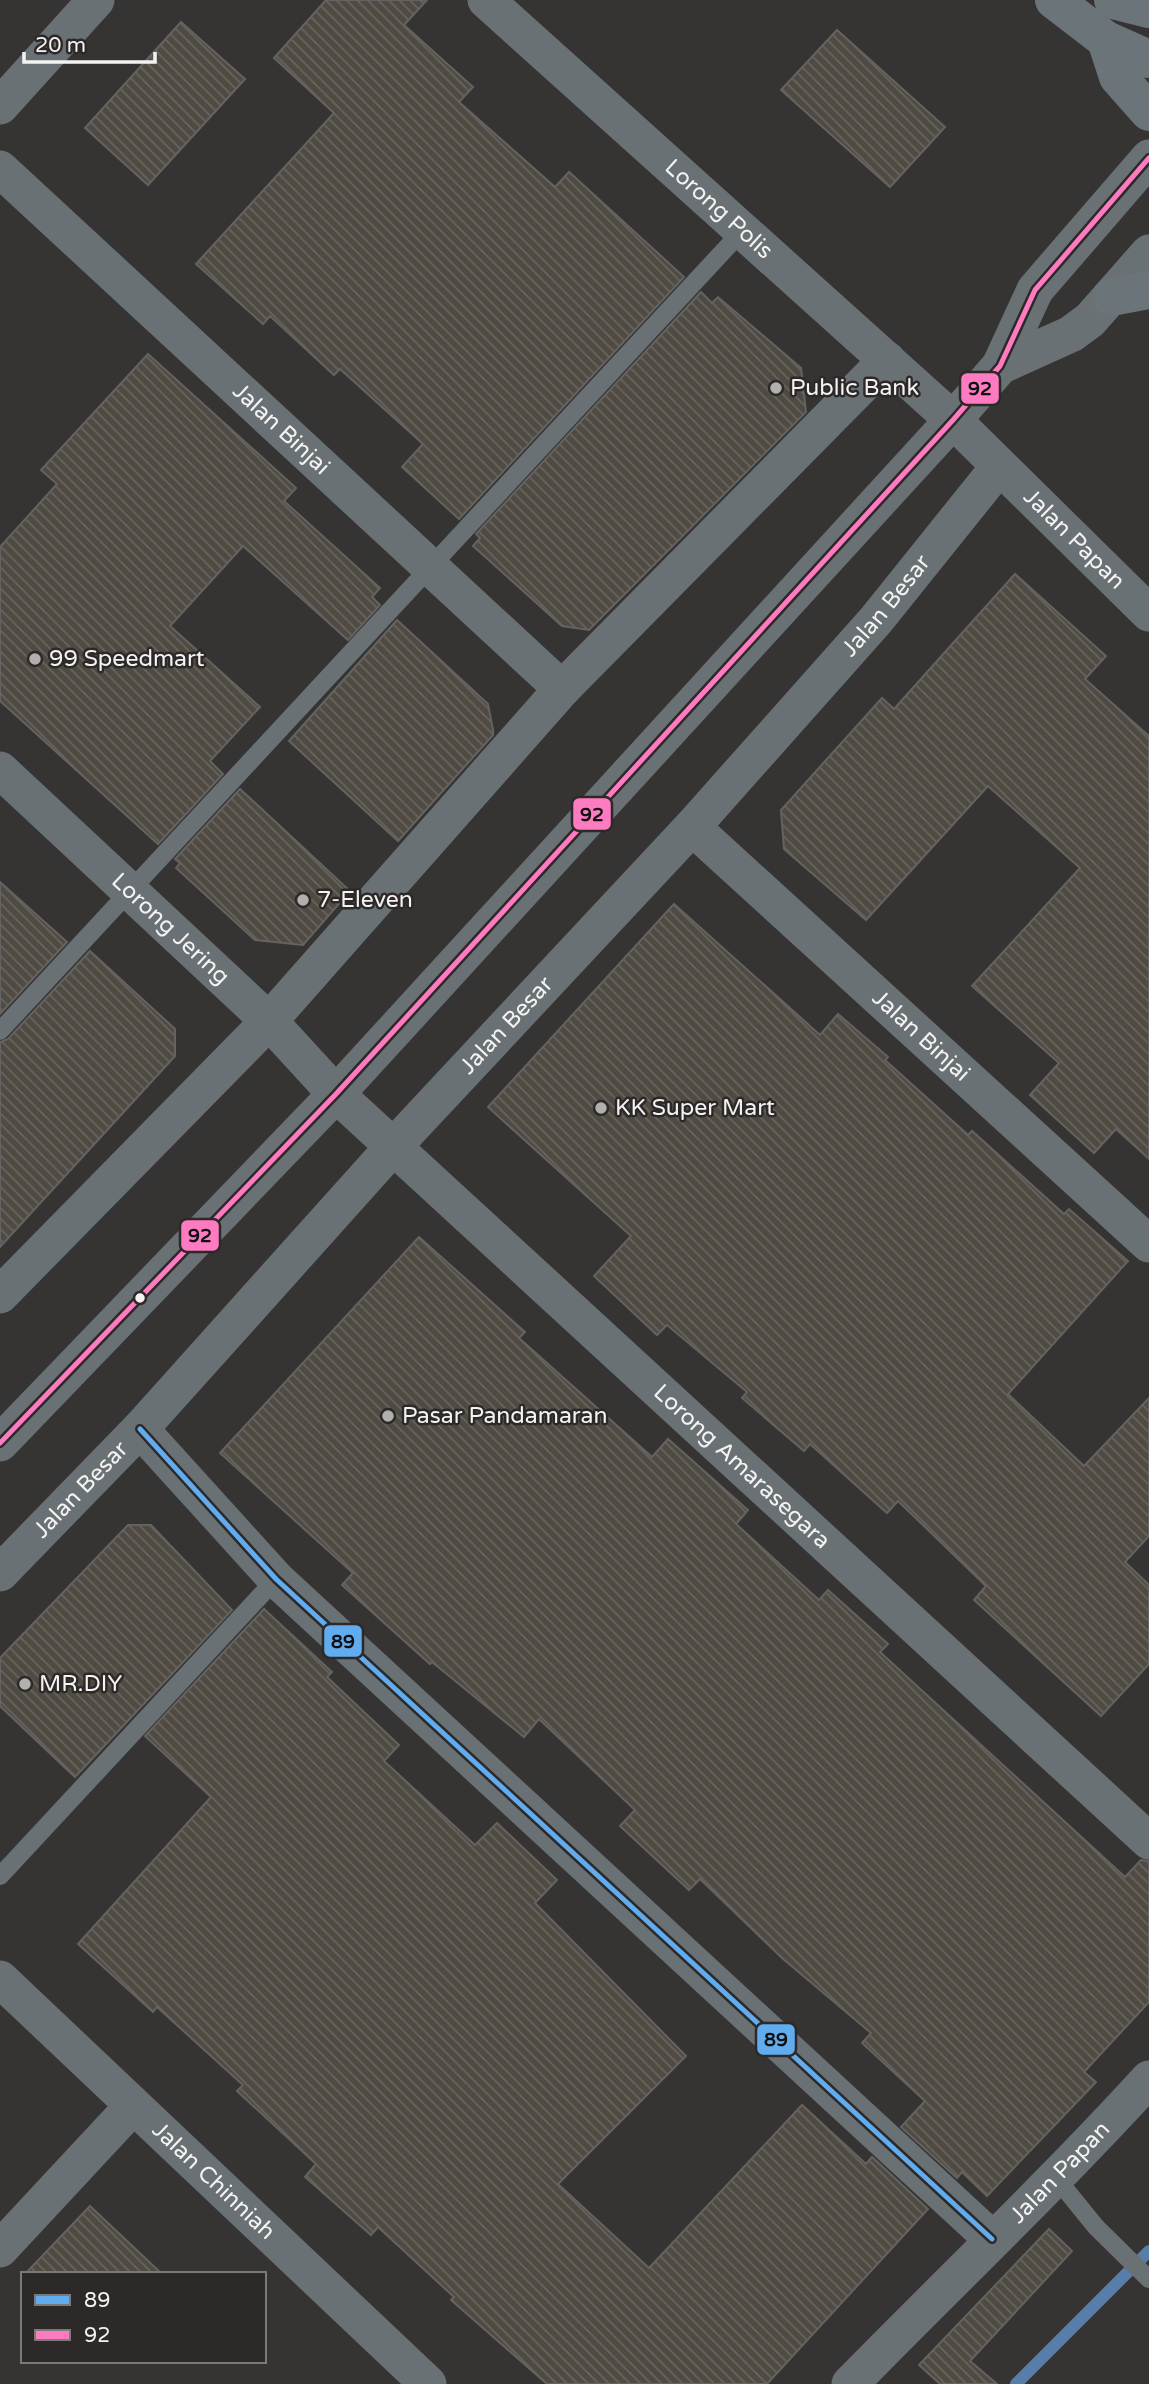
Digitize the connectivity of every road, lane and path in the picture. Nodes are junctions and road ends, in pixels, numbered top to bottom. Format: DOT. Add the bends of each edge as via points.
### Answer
graph roads {
  1 [pos="96,0"];
  2 [pos="486,0"];
  3 [pos="1054,0"];
  4 [pos="1113,0"];
  5 [pos="1149,9"];
  6 [pos="1106,40"];
  7 [pos="1149,59"];
  8 [pos="0,106"];
  9 [pos="1149,112"];
  10 [pos="1149,158"];
  11 [pos="0,169"];
  12 [pos="743,230"];
  13 [pos="1149,253"];
  14 [pos="1149,290"];
  15 [pos="1111,297"];
  16 [pos="887,360"];
  17 [pos="1000,366"];
  18 [pos="953,420"];
  19 [pos="998,468"];
  20 [pos="429,566"];
  21 [pos="1149,613"];
  22 [pos="562,689"];
  23 [pos="0,770"];
  24 [pos="692,827"];
  25 [pos="130,891"];
  26 [pos="269,1021"];
  27 [pos="0,1031"];
  28 [pos="336,1094"];
  29 [pos="393,1147"];
  30 [pos="1149,1244"];
  31 [pos="0,1295"];
  32 [pos="140,1429"];
  33 [pos="0,1443"];
  34 [pos="0,1573"];
  35 [pos="276,1579"];
  36 [pos="1149,1842"];
  37 [pos="0,1876"];
  38 [pos="0,1979"];
  39 [pos="1149,2079"];
  40 [pos="134,2105"];
  41 [pos="1057,2179"];
  42 [pos="992,2239"];
  43 [pos="0,2249"];
  44 [pos="1149,2279"];
  45 [pos="428,2384"];
  46 [pos="850,2384"];
  1 -- 8 [label="street"];
  2 -- 12 [label="street, Lorong Polis"];
  3 -- 6 [label="street"];
  4 -- 5 [label="street"];
  6 -- 7 [label="street"];
  6 -- 9 [label="street" via="1118,77"];
  10 -- 17 [label="street" via="1035,290"];
  11 -- 20 [label="street, Jalan Binjai"];
  12 -- 16 [label="street, Lorong Polis"];
  12 -- 20 [label="lane"];
  13 -- 15 [label="street"];
  14 -- 15 [label="street"];
  15 -- 17 [label="street" via="1071,334"];
  16 -- 18 [label="street, Lorong Polis"];
  16 -- 22 [label="street"];
  17 -- 18 [label="street"];
  18 -- 19 [label="street, Jalan Papan"];
  18 -- 28 [label="street"];
  19 -- 21 [label="street, Jalan Papan"];
  19 -- 24 [label="street, Jalan Besar" via="876,620"];
  20 -- 22 [label="street, Jalan Binjai"];
  20 -- 25 [label="lane"];
  22 -- 26 [label="street"];
  23 -- 25 [label="street, Lorong Jering"];
  24 -- 29 [label="street, Jalan Besar"];
  24 -- 30 [label="street, Jalan Binjai"];
  25 -- 26 [label="street, Lorong Jering"];
  25 -- 27 [label="lane"];
  26 -- 28 [label="street, Lorong Jering"];
  26 -- 31 [label="street"];
  28 -- 29 [label="street, Lorong Amarasegara"];
  28 -- 33 [label="street"];
  29 -- 32 [label="street, Jalan Besar"];
  29 -- 36 [label="street, Lorong Amarasegara"];
  32 -- 34 [label="street, Jalan Besar"];
  32 -- 35 [label="street"];
  35 -- 37 [label="lane"];
  35 -- 42 [label="street"];
  38 -- 40 [label="street, Jalan Chinniah"];
  39 -- 41 [label="street, Jalan Papan"];
  40 -- 43 [label="street"];
  40 -- 45 [label="street, Jalan Chinniah"];
  41 -- 42 [label="street, Jalan Papan"];
  41 -- 44 [label="lane" via="1096,2227"];
  42 -- 46 [label="street, Jalan Papan"];
}
